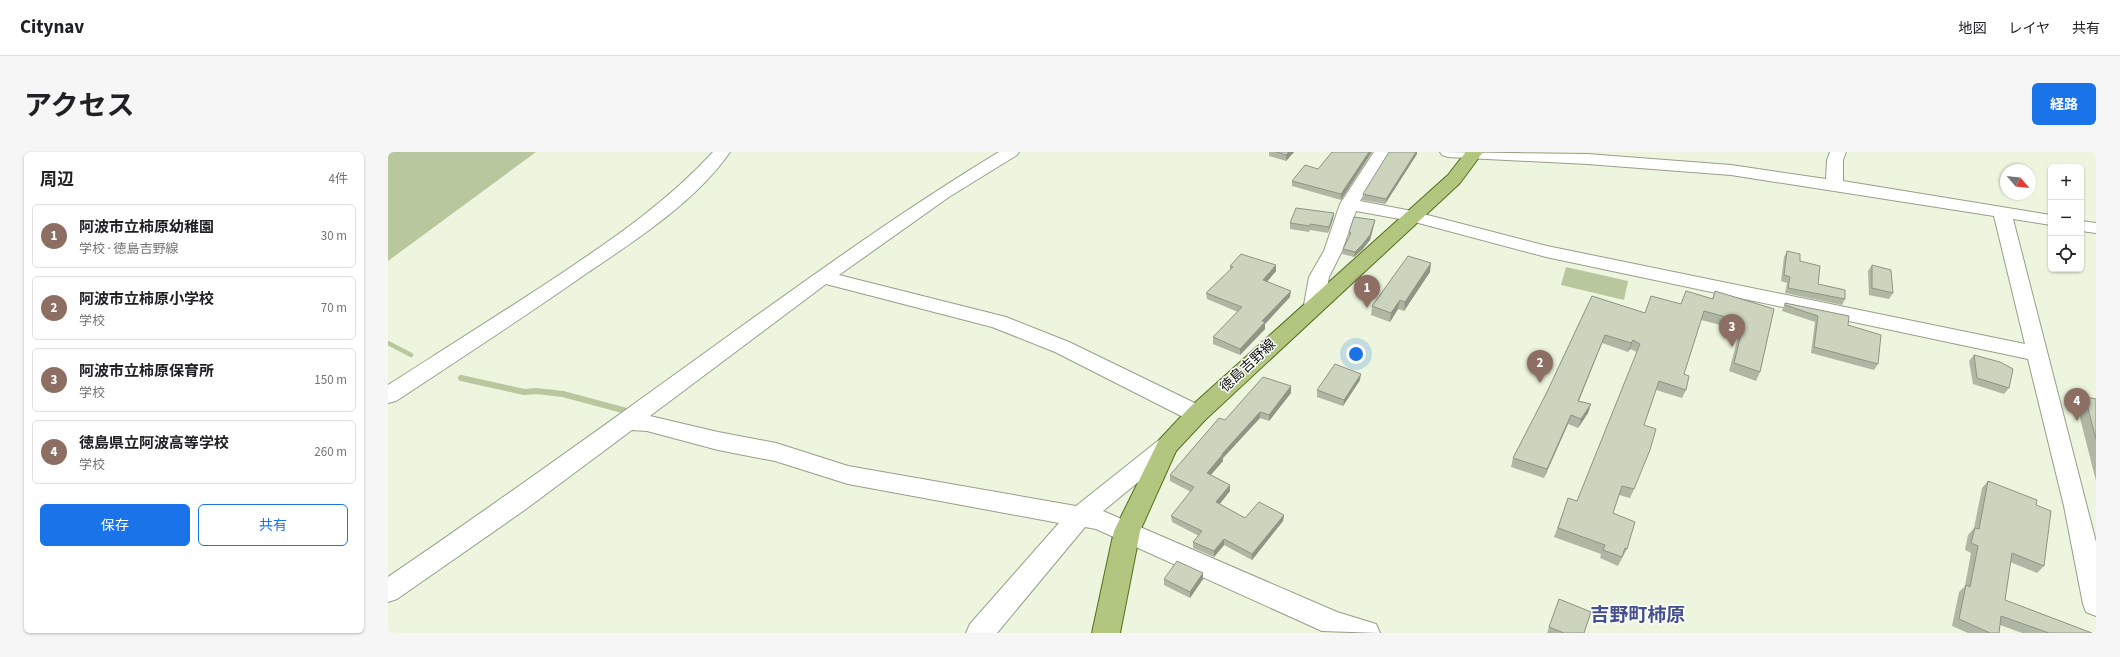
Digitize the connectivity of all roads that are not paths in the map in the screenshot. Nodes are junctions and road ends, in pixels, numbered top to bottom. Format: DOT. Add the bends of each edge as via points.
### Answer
graph roads {
  1 [pos="722,152"];
  2 [pos="1011,152"];
  3 [pos="1382,152"];
  4 [pos="1448,152"];
  5 [pos="1838,152"];
  6 [pos="1475,153"];
  7 [pos="1834,185"];
  8 [pos="1349,204"];
  9 [pos="2002,212"];
  10 [pos="1412,216"];
  11 [pos="2048,220"];
  12 [pos="2084,226"];
  13 [pos="2096,228"];
  14 [pos="823,277"];
  15 [pos="1314,305"];
  16 [pos="2037,354"];
  17 [pos="388,395"];
  18 [pos="1197,414"];
  19 [pos="628,422"];
  20 [pos="1167,446"];
  21 [pos="1079,517"];
  22 [pos="1127,531"];
  23 [pos="388,592"];
  24 [pos="2096,604"];
  25 [pos="980,633"];
  26 [pos="1106,633"];
  27 [pos="1366,633"];
  1 -- 17 [label="street" via="674,202 635,231 529,304"];
  2 -- 14 [label="street" via="943,193"];
  3 -- 8 [label="street"];
  4 -- 6 [label="street"];
  5 -- 7 [label="street" via="1835,160"];
  6 -- 7 [label="street" via="1716,169"];
  6 -- 10 [label="main road, 徳島吉野線" via="1454,179"];
  7 -- 9 [label="street"];
  8 -- 10 [label="street"];
  8 -- 15 [label="street" via="1333,250 1318,277"];
  9 -- 11 [label="street"];
  9 -- 16 [label="street"];
  10 -- 15 [label="main road, 徳島吉野線"];
  10 -- 16 [label="street" via="1546,251"];
  12 -- 13 [label="street"];
  14 -- 18 [label="street" via="999,322 1062,347"];
  14 -- 19 [label="street"];
  15 -- 18 [label="main road, 徳島吉野線"];
  16 -- 24 [label="street" via="2076,506"];
  18 -- 20 [label="main road, 徳島吉野線"];
  19 -- 21 [label="street" via="648,423 718,441 776,452 848,475"];
  19 -- 23 [label="street"];
  20 -- 21 [label="street"];
  20 -- 22 [label="main road, 徳島吉野線"];
  21 -- 22 [label="street" via="1100,520"];
  21 -- 25 [label="street"];
  22 -- 26 [label="main road, 徳島吉野線"];
  22 -- 27 [label="street" via="1332,623"];
}
